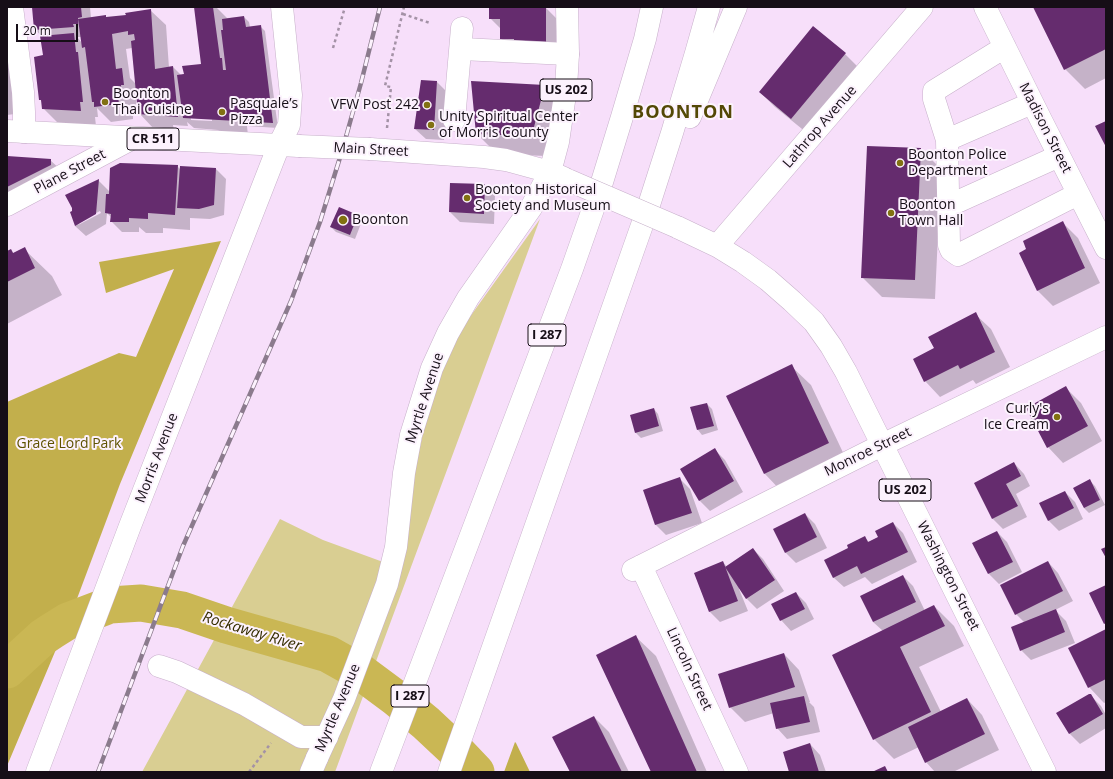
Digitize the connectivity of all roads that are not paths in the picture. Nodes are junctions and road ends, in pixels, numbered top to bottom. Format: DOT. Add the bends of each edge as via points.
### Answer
graph roads {
  1 [pos="12,7"];
  2 [pos="282,7"];
  3 [pos="567,7"];
  4 [pos="652,7"];
  5 [pos="709,7"];
  6 [pos="736,7"];
  7 [pos="922,7"];
  8 [pos="985,7"];
  9 [pos="462,28"];
  10 [pos="1005,48"];
  11 [pos="461,49"];
  12 [pos="568,54"];
  13 [pos="1032,103"];
  14 [pos="454,120"];
  15 [pos="15,132"];
  16 [pos="134,138"];
  17 [pos="947,140"];
  18 [pos="289,146"];
  19 [pos="1059,156"];
  20 [pos="559,176"];
  21 [pos="1078,194"];
  22 [pos="7,205"];
  23 [pos="948,206"];
  24 [pos="717,246"];
  25 [pos="1106,248"];
  26 [pos="621,284"];
  27 [pos="1106,337"];
  28 [pos="882,445"];
  29 [pos="637,568"];
  30 [pos="159,666"];
  31 [pos="327,737"];
  32 [pos="314,765"];
  33 [pos="37,772"];
  34 [pos="381,772"];
  35 [pos="449,772"];
  36 [pos="737,772"];
  37 [pos="1045,772"];
  1 -- 15 [label="main road" via="24,112"];
  2 -- 18 [label="main road, Morris Avenue" via="291,95"];
  3 -- 12 [label="main road, Myrtle Avenue / US 202"];
  4 -- 34 [label="main road, I 287" via="598,195 540,356"];
  5 -- 26 [label="main road" via="672,133"];
  6 -- 26 [label="main road"];
  7 -- 24 [label="main road, Lathrop Avenue"];
  8 -- 10 [label="main road, Madison Street"];
  9 -- 11 [label="main road"];
  10 -- 13 [label="main road, Madison Street"];
  10 -- 17 [label="main road" via="934,91 934,99"];
  11 -- 12 [label="main road"];
  11 -- 14 [label="main road"];
  12 -- 20 [label="main road, Myrtle Avenue / US 202" via="563,116 558,142"];
  13 -- 17 [label="main road"];
  13 -- 19 [label="main road, Madison Street"];
  15 -- 16 [label="main road, Main Street / CR 511"];
  16 -- 18 [label="main road, Main Street / CR 511"];
  16 -- 22 [label="main road, Plane Street"];
  17 -- 23 [label="main road"];
  18 -- 20 [label="main road, Main Street / CR 511, bridge" via="484,157 506,160"];
  18 -- 33 [label="main road, Morris Avenue" via="130,526"];
  19 -- 21 [label="main road, Madison Street"];
  19 -- 23 [label="main road"];
  20 -- 24 [label="main road, Main Street / US 202, bridge"];
  20 -- 31 [label="main road, Myrtle Avenue" via="531,208 468,298 432,368 411,435 396,548 388,584"];
  21 -- 23 [label="main road" via="958,255 948,245"];
  21 -- 25 [label="main road, Madison Street"];
  24 -- 28 [label="main road, Washington Street / US 202" via="768,280 814,322 846,372"];
  26 -- 35 [label="main road"];
  27 -- 28 [label="main road, Monroe Street"];
  28 -- 29 [label="main road, Monroe Street"];
  28 -- 37 [label="main road, Washington Street / US 202"];
  29 -- 36 [label="main road, Lincoln Street"];
  30 -- 31 [label="main road" via="244,704 301,737"];
  31 -- 32 [label="main road, Myrtle Avenue"];
}
